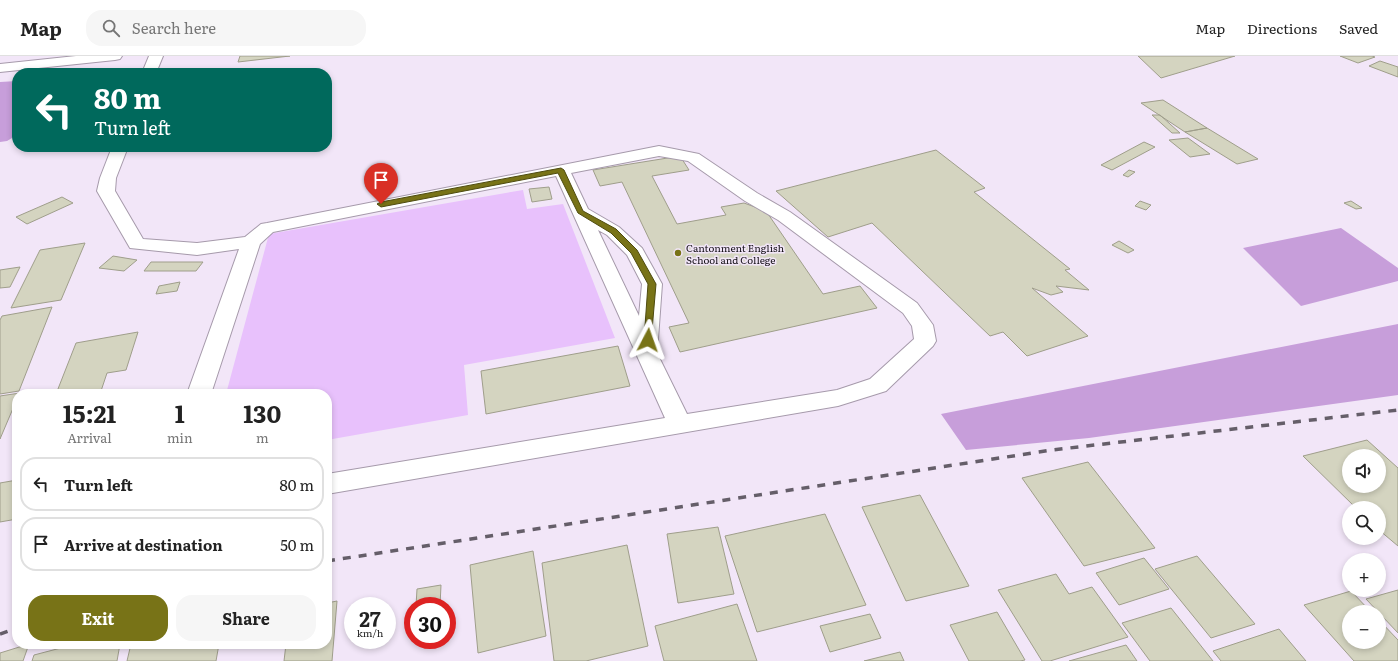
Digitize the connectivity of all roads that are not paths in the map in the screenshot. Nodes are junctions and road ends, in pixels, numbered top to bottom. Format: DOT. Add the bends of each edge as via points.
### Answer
graph roads {
  1 [pos="115,56"];
  2 [pos="156,56"];
  3 [pos="0,68"];
  4 [pos="151,68"];
  5 [pos="118,152"];
  6 [pos="561,170"];
  7 [pos="580,212"];
  8 [pos="251,242"];
  9 [pos="647,354"];
  10 [pos="201,389"];
  11 [pos="680,425"];
  12 [pos="332,483"];
  1 -- 3 [label="street"];
  2 -- 4 [label="street"];
  5 -- 8 [label="street" via="106,191 137,244 197,249"];
  6 -- 7 [label="street"];
  6 -- 8 [label="street" via="276,224 267,228"];
  6 -- 11 [label="street" via="659,151 693,157 751,197 784,216 910,308 922,326 925,341 878,385 838,398"];
  7 -- 9 [label="street"];
  7 -- 9 [label="street" via="613,231 634,252 652,284"];
  8 -- 10 [label="street"];
  9 -- 11 [label="street"];
  11 -- 12 [label="street"];
}
